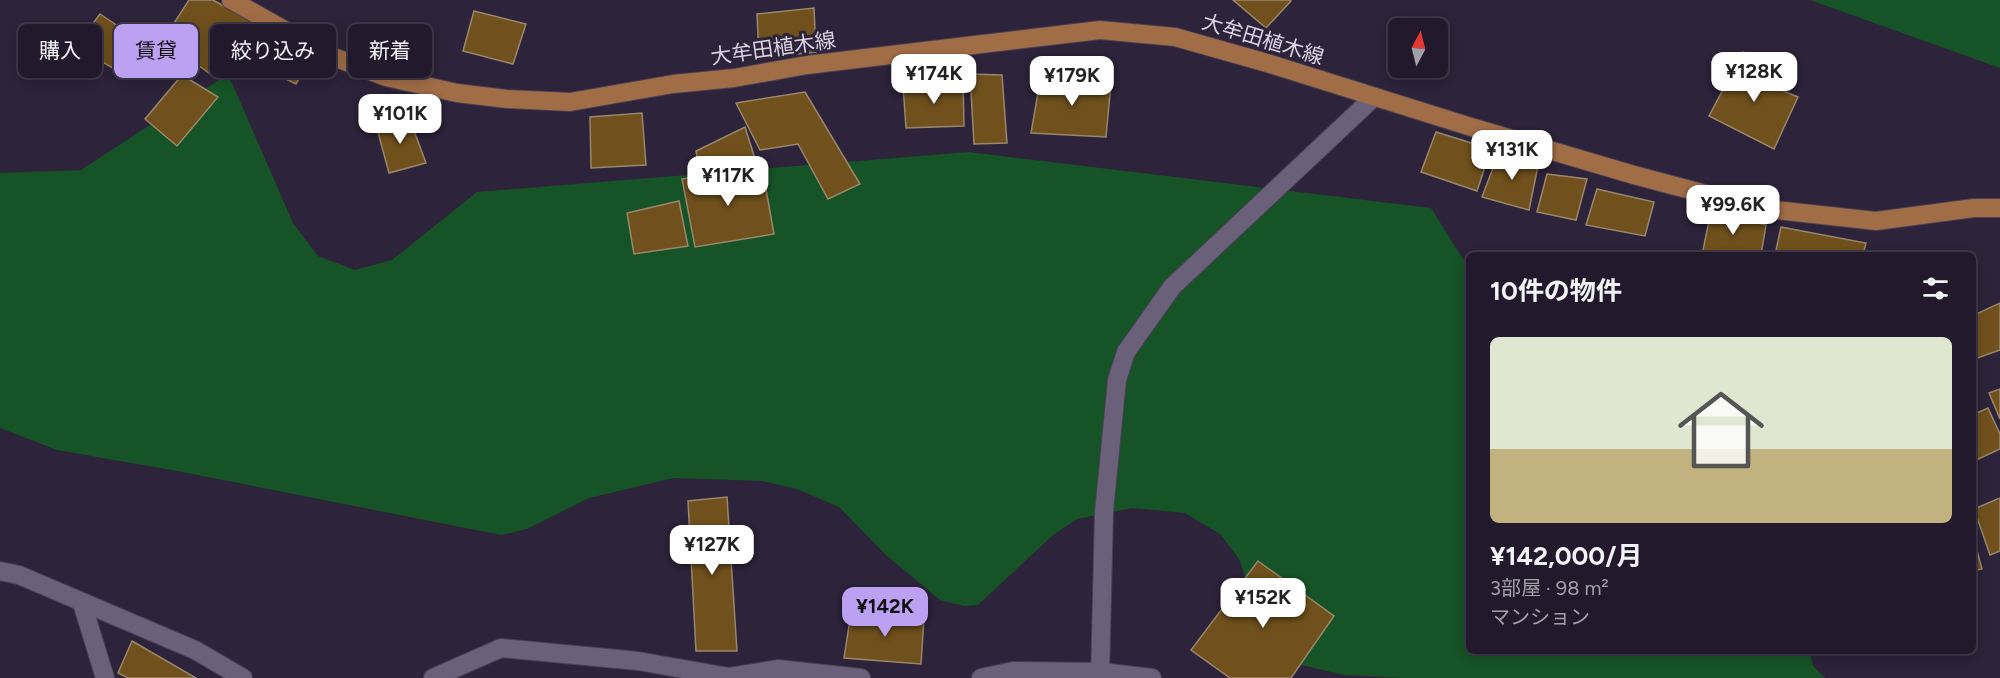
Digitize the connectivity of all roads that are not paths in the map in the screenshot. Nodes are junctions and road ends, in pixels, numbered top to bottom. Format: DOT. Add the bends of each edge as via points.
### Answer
graph roads {
  1 [pos="231,0"];
  2 [pos="1374,97"];
  3 [pos="2000,208"];
  4 [pos="0,571"];
  5 [pos="82,603"];
  6 [pos="1100,675"];
  7 [pos="105,678"];
  8 [pos="243,678"];
  9 [pos="433,678"];
  10 [pos="861,678"];
  11 [pos="981,678"];
  12 [pos="1152,678"];
  1 -- 2 [label="main road, 大牟田植木線" via="331,56 386,77 457,93 507,99 570,102 807,65 1100,30 1175,37"];
  2 -- 3 [label="main road, 大牟田植木線" via="1758,208 1876,221"];
  2 -- 6 [label="street" via="1172,287 1126,352 1117,380 1104,512"];
  4 -- 5 [label="street" via="19,575"];
  5 -- 7 [label="street"];
  5 -- 8 [label="street" via="195,650"];
  6 -- 11 [label="street" via="1013,671"];
  6 -- 12 [label="street"];
  9 -- 10 [label="street" via="501,648 638,661 729,677 778,669"];
}
